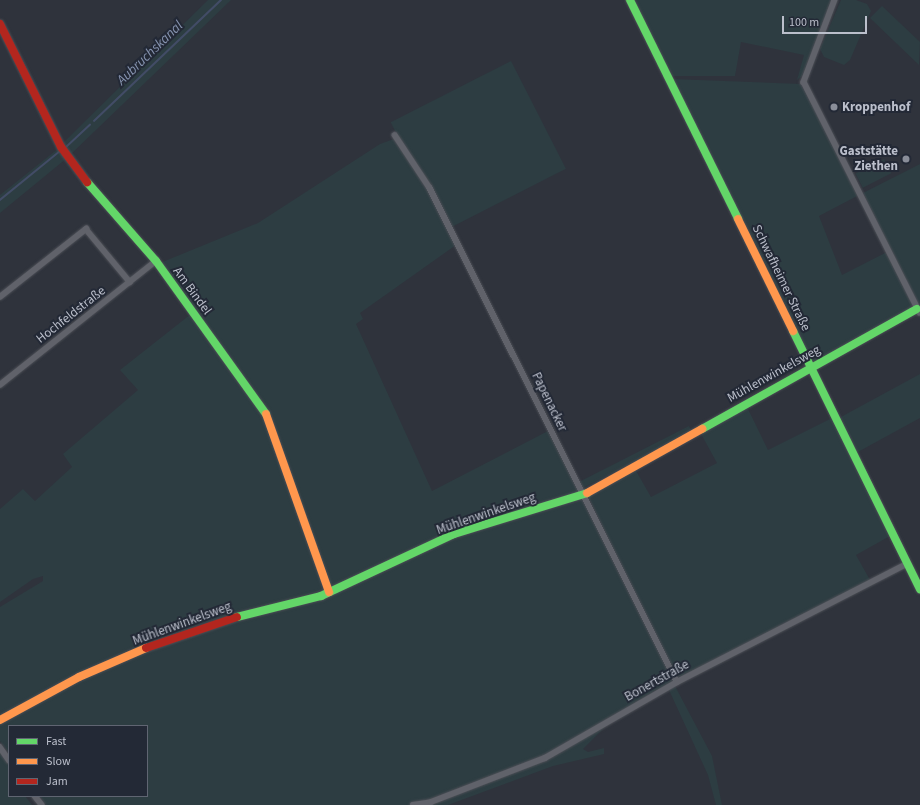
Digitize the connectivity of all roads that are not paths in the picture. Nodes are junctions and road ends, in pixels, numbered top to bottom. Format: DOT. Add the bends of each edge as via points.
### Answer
graph roads {
  1 [pos="630,0"];
  2 [pos="835,0"];
  3 [pos="0,24"];
  4 [pos="395,135"];
  5 [pos="156,261"];
  6 [pos="130,282"];
  7 [pos="0,297"];
  8 [pos="919,311"];
  9 [pos="812,366"];
  10 [pos="0,385"];
  11 [pos="583,495"];
  12 [pos="908,564"];
  13 [pos="920,589"];
  14 [pos="329,592"];
  15 [pos="677,682"];
  16 [pos="0,720"];
  17 [pos="0,747"];
  18 [pos="8,759"];
  19 [pos="36,797"];
  20 [pos="42,805"];
  21 [pos="413,805"];
  1 -- 9 [label="street, Schwafheimer Straße"];
  2 -- 8 [label="street" via="804,82"];
  3 -- 5 [label="street, Am Bindel" via="61,147 100,200"];
  4 -- 11 [label="street, Papenacker" via="430,188"];
  5 -- 6 [label="street, Hochfeldstraße"];
  5 -- 14 [label="street, Am Bindel" via="267,416"];
  6 -- 7 [label="street" via="86,229"];
  6 -- 10 [label="street, Hochfeldstraße"];
  8 -- 9 [label="street, Mühlenwinkelsweg"];
  9 -- 11 [label="street, Mühlenwinkelsweg"];
  9 -- 12 [label="street, Schwafheimer Straße"];
  11 -- 14 [label="street, Mühlenwinkelsweg" via="454,534"];
  11 -- 15 [label="street, Papenacker"];
  12 -- 13 [label="street, Schwafheimer Straße"];
  12 -- 15 [label="street, Bonertstraße"];
  14 -- 16 [label="street, Mühlenwinkelsweg" via="178,635 79,677"];
  15 -- 21 [label="street, Bonertstraße" via="545,758 431,802"];
  17 -- 18 [label="street"];
  19 -- 20 [label="street"];
}
